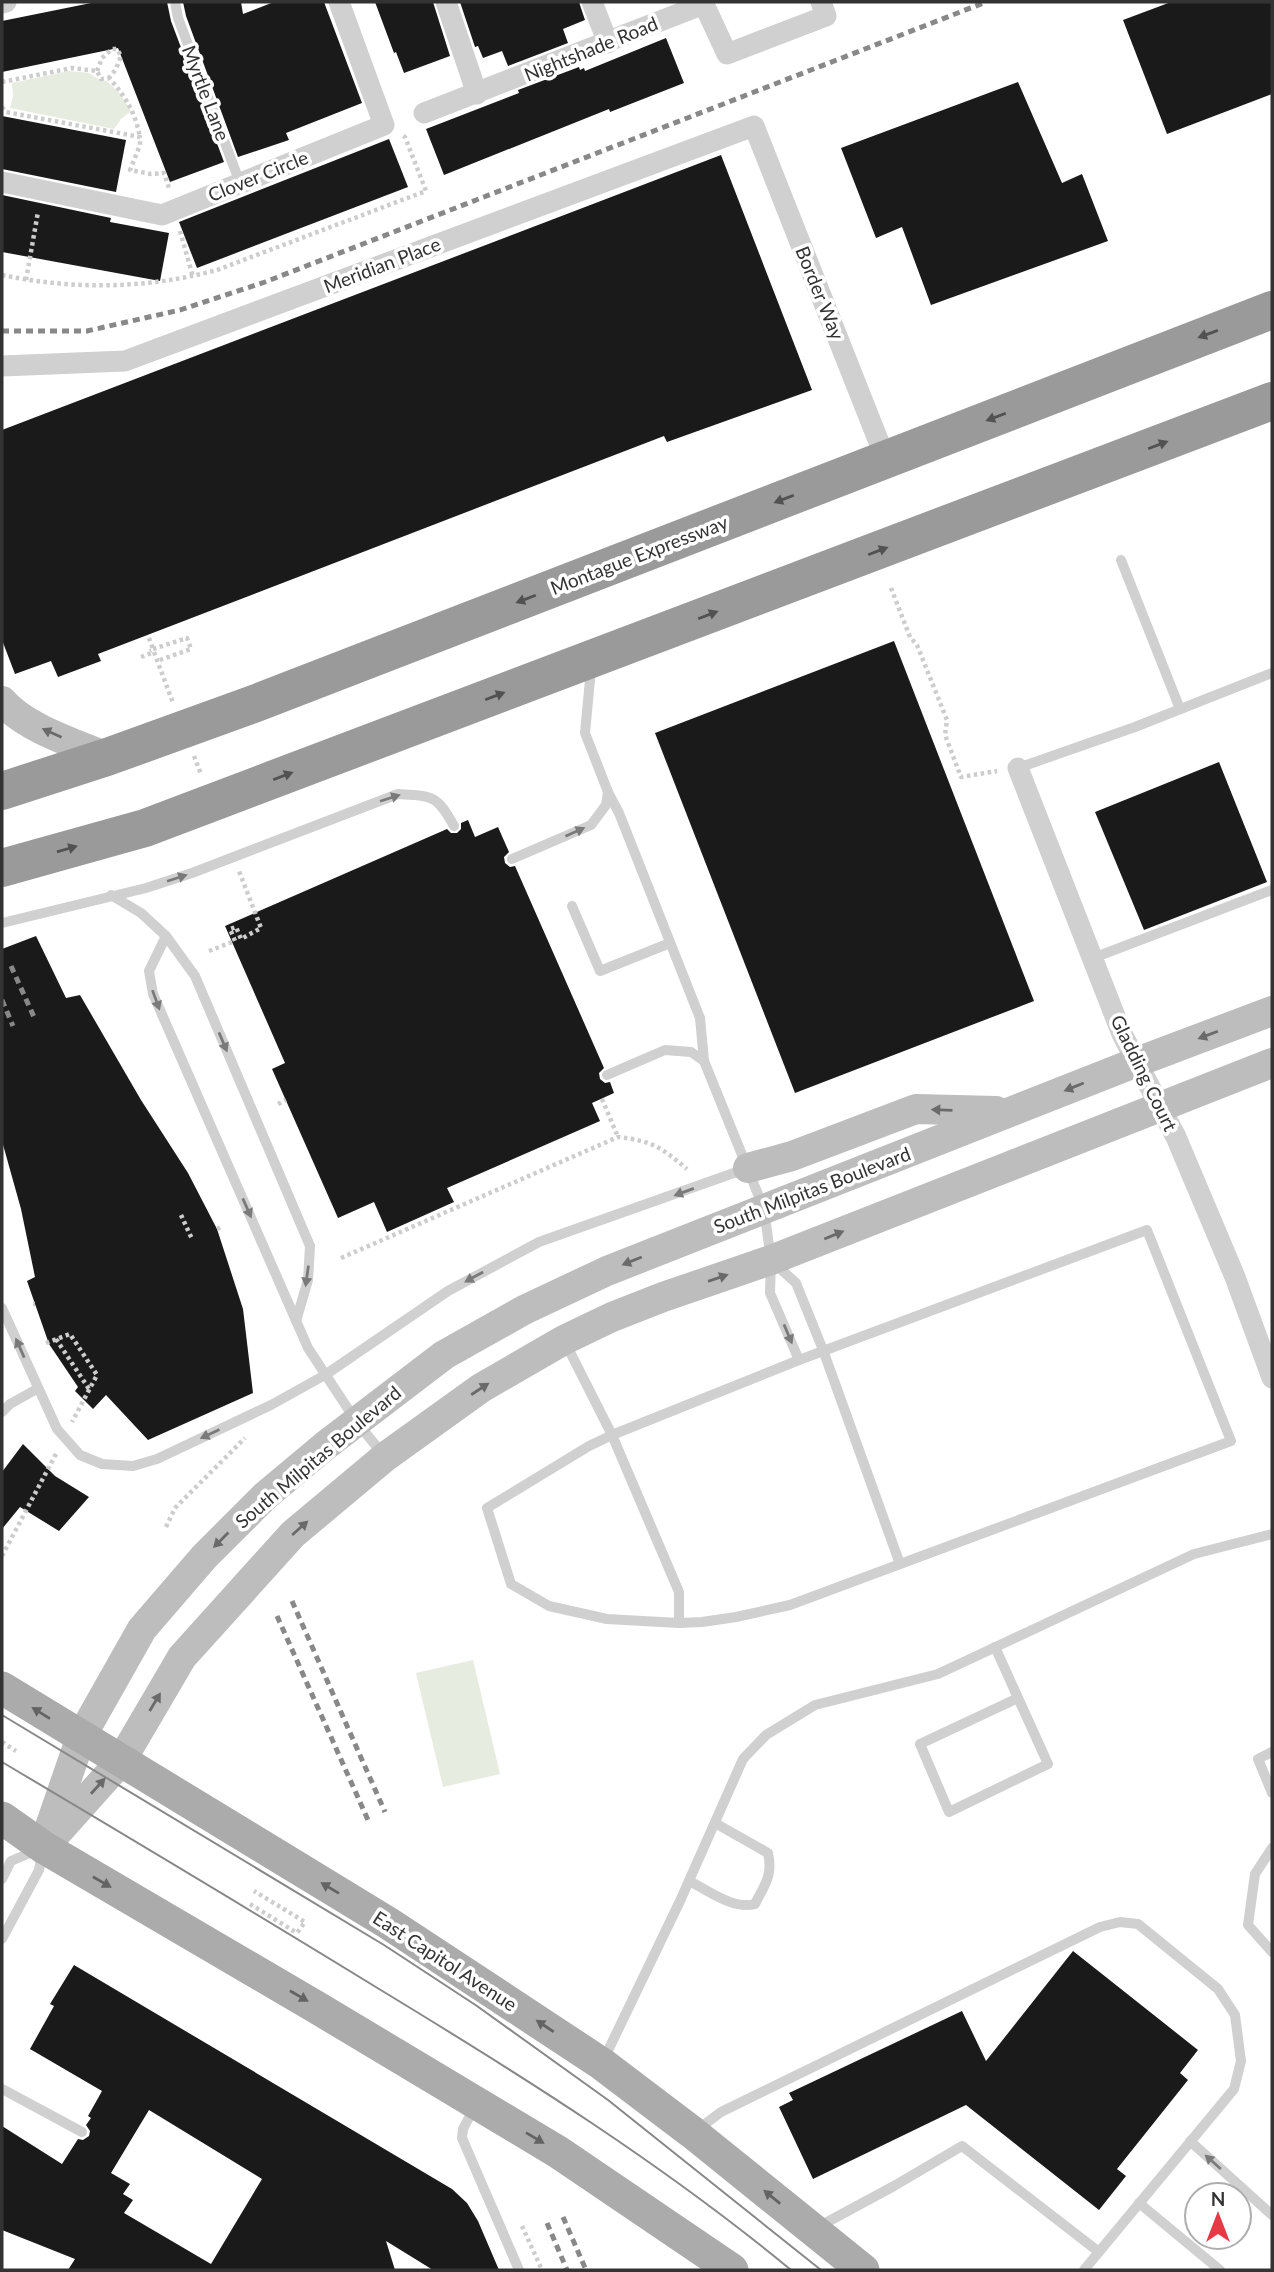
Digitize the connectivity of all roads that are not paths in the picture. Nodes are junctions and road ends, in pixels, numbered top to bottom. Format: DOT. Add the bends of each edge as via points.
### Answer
graph roads {
  1 [pos="175,2"];
  2 [pos="340,2"];
  3 [pos="446,2"];
  4 [pos="592,2"];
  5 [pos="821,2"];
  6 [pos="704,3"];
  7 [pos="608,43"];
  8 [pos="477,94"];
  9 [pos="424,113"];
  10 [pos="754,126"];
  11 [pos="2,183"];
  12 [pos="240,183"];
  13 [pos="1272,310"];
  14 [pos="2,366"];
  15 [pos="1272,401"];
  16 [pos="886,460"];
  17 [pos="1121,560"];
  18 [pos="592,659"];
  19 [pos="1272,673"];
  20 [pos="2,701"];
  21 [pos="1180,709"];
  22 [pos="107,757"];
  23 [pos="1018,768"];
  24 [pos="2,791"];
  25 [pos="608,792"];
  26 [pos="454,826"];
  27 [pos="512,859"];
  28 [pos="2,868"];
  29 [pos="1272,890"];
  30 [pos="111,895"];
  31 [pos="572,906"];
  32 [pos="2,923"];
  33 [pos="166,936"];
  34 [pos="670,943"];
  35 [pos="1093,958"];
  36 [pos="1272,1011"];
  37 [pos="704,1060"];
  38 [pos="1137,1062"];
  39 [pos="1272,1063"];
  40 [pos="607,1075"];
  41 [pos="1160,1107"];
  42 [pos="1010,1112"];
  43 [pos="748,1168"];
  44 [pos="764,1209"];
  45 [pos="771,1260"];
  46 [pos="2,1308"];
  47 [pos="296,1321"];
  48 [pos="564,1340"];
  49 [pos="823,1350"];
  50 [pos="799,1360"];
  51 [pos="325,1375"];
  52 [pos="1272,1378"];
  53 [pos="37,1389"];
  54 [pos="2,1412"];
  55 [pos="356,1421"];
  56 [pos="612,1435"];
  57 [pos="385,1457"];
  58 [pos="1272,1534"];
  59 [pos="900,1564"];
  60 [pos="679,1623"];
  61 [pos="995,1647"];
  62 [pos="2,1688"];
  63 [pos="1018,1698"];
  64 [pos="81,1737"];
  65 [pos="1272,1752"];
  66 [pos="121,1761"];
  67 [pos="1272,1793"];
  68 [pos="2,1818"];
  69 [pos="715,1823"];
  70 [pos="43,1847"];
  71 [pos="1272,1848"];
  72 [pos="2,1879"];
  73 [pos="689,1881"];
  74 [pos="2,1939"];
  75 [pos="1272,1952"];
  76 [pos="602,2064"];
  77 [pos="2,2090"];
  78 [pos="477,2103"];
  79 [pos="82,2132"];
  80 [pos="693,2133"];
  81 [pos="1190,2141"];
  82 [pos="1139,2203"];
  83 [pos="1272,2215"];
  84 [pos="813,2230"];
  85 [pos="1099,2252"];
  86 [pos="519,2270"];
  87 [pos="732,2270"];
  88 [pos="863,2270"];
  89 [pos="1084,2270"];
  90 [pos="1220,2270"];
  1 -- 12 [label="lane, Myrtle Lane"];
  2 -- 12 [label="street, Clover Circle" via="384,125"];
  3 -- 8 [label="street"];
  4 -- 7 [label="street"];
  5 -- 6 [label="street" via="826,16 727,54"];
  6 -- 7 [label="street, Nightshade Road"];
  7 -- 8 [label="street, Nightshade Road"];
  8 -- 9 [label="street, Nightshade Road"];
  10 -- 14 [label="street, Meridian Place" via="125,361"];
  10 -- 16 [label="street, Border Way"];
  11 -- 12 [label="street, Clover Circle" via="162,215"];
  13 -- 16 [label="highway, Montague Expressway, one-way"];
  18 -- 15 [label="highway, one-way"];
  16 -- 22 [label="highway, Montague Expressway, one-way"];
  17 -- 21 [label="lane"];
  18 -- 25 [label="lane" via="585,733"];
  28 -- 18 [label="highway, one-way" via="145,828"];
  19 -- 21 [label="lane"];
  22 -- 20 [label="street, one-way" via="45,730"];
  21 -- 23 [label="lane"];
  22 -- 24 [label="highway, Montague Expressway"];
  23 -- 35 [label="street, Gladding Court"];
  27 -- 25 [label="lane, one-way" via="592,825 606,806"];
  25 -- 34 [label="lane"];
  30 -- 26 [label="lane, one-way" via="192,873 398,794 424,795 442,804"];
  29 -- 35 [label="lane"];
  30 -- 32 [label="lane"];
  30 -- 33 [label="lane"];
  31 -- 34 [label="lane" via="600,971"];
  33 -- 47 [label="lane, one-way" via="149,971 153,994"];
  33 -- 47 [label="lane, one-way" via="195,976 310,1246 308,1280"];
  34 -- 37 [label="lane" via="700,1018"];
  35 -- 38 [label="street, Gladding Court"];
  36 -- 38 [label="street, South Milpitas Boulevard, one-way"];
  37 -- 40 [label="lane" via="691,1052 665,1050"];
  37 -- 43 [label="lane"];
  38 -- 41 [label="street, Gladding Court"];
  38 -- 42 [label="street, South Milpitas Boulevard, one-way"];
  39 -- 41 [label="street"];
  45 -- 41 [label="street, one-way"];
  41 -- 52 [label="street, Gladding Court" via="1235,1277"];
  42 -- 43 [label="street, one-way" via="916,1109"];
  42 -- 44 [label="street, South Milpitas Boulevard"];
  43 -- 44 [label="lane"];
  43 -- 51 [label="lane, one-way" via="538,1242 448,1291"];
  44 -- 45 [label="lane"];
  44 -- 55 [label="street, South Milpitas Boulevard, one-way" via="607,1271 524,1310 444,1356"];
  48 -- 45 [label="street, one-way" via="663,1297"];
  45 -- 49 [label="lane" via="796,1283"];
  45 -- 50 [label="lane, one-way" via="771,1293"];
  53 -- 46 [label="lane, one-way"];
  47 -- 51 [label="lane"];
  48 -- 56 [label="lane"];
  57 -- 48 [label="street, one-way" via="481,1388"];
  49 -- 50 [label="lane"];
  49 -- 59 [label="lane"];
  49 -- 59 [label="lane" via="1147,1230 1231,1441"];
  50 -- 56 [label="lane"];
  51 -- 53 [label="lane, one-way" via="271,1405 133,1466 102,1464 80,1454 57,1429"];
  51 -- 55 [label="lane"];
  53 -- 54 [label="lane"];
  55 -- 57 [label="lane"];
  55 -- 64 [label="street, South Milpitas Boulevard, one-way" via="265,1496 204,1557 142,1629"];
  56 -- 60 [label="lane" via="679,1592"];
  56 -- 60 [label="lane" via="487,1508 511,1584 549,1606 607,1619"];
  66 -- 57 [label="street, one-way" via="182,1657 293,1534"];
  58 -- 61 [label="lane" via="1194,1554"];
  59 -- 60 [label="lane" via="790,1605"];
  61 -- 63 [label="lane"];
  61 -- 69 [label="lane" via="938,1674 814,1705 766,1735 743,1759"];
  64 -- 62 [label="main road, East Capitol Avenue, one-way"];
  63 -- 63 [label="lane" via="1048,1764 949,1812 920,1744"];
  64 -- 66 [label="main road, East Capitol Avenue"];
  64 -- 70 [label="street, South Milpitas Boulevard"];
  65 -- 67 [label="lane" via="1258,1759"];
  70 -- 66 [label="street, one-way"];
  76 -- 66 [label="main road, East Capitol Avenue, one-way" via="388,1923"];
  68 -- 70 [label="main road"];
  69 -- 73 [label="lane"];
  69 -- 73 [label="lane" via="768,1853 770,1875 755,1904 747,1906"];
  70 -- 72 [label="lane" via="11,1861"];
  70 -- 74 [label="lane" via="39,1870"];
  70 -- 78 [label="main road, one-way"];
  71 -- 75 [label="lane" via="1255,1874 1248,1926"];
  73 -- 76 [label="lane"];
  76 -- 80 [label="main road, East Capitol Avenue"];
  77 -- 79 [label="lane"];
  78 -- 86 [label="lane" via="462,2138"];
  78 -- 87 [label="main road, one-way"];
  80 -- 81 [label="lane" via="721,2112 1100,1927 1120,1922 1138,1924 1218,1989 1235,2015 1241,2062 1234,2089"];
  84 -- 80 [label="main road, East Capitol Avenue, one-way"];
  81 -- 82 [label="lane"];
  83 -- 81 [label="lane, one-way"];
  82 -- 85 [label="lane"];
  82 -- 90 [label="lane"];
  84 -- 85 [label="lane" via="962,2147"];
  84 -- 88 [label="main road, East Capitol Avenue"];
  85 -- 89 [label="lane"];
}
